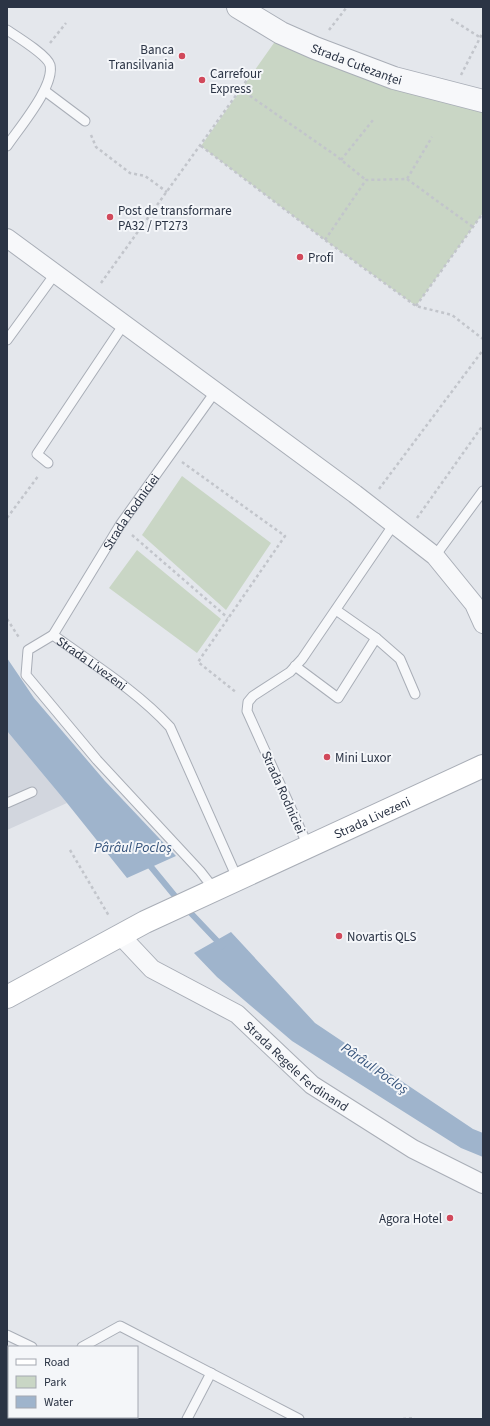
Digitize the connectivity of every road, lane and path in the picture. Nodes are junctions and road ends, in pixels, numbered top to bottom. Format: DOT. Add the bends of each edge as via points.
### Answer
graph roads {
  1 [pos="238,7"];
  2 [pos="347,7"];
  3 [pos="451,19"];
  4 [pos="66,23"];
  5 [pos="7,30"];
  6 [pos="327,32"];
  7 [pos="483,32"];
  8 [pos="481,38"];
  9 [pos="42,55"];
  10 [pos="252,73"];
  11 [pos="460,77"];
  12 [pos="240,89"];
  13 [pos="45,91"];
  14 [pos="483,101"];
  15 [pos="373,120"];
  16 [pos="85,121"];
  17 [pos="432,137"];
  18 [pos="7,146"];
  19 [pos="201,146"];
  20 [pos="341,160"];
  21 [pos="407,179"];
  22 [pos="366,180"];
  23 [pos="166,192"];
  24 [pos="483,213"];
  25 [pos="473,227"];
  26 [pos="7,238"];
  27 [pos="325,240"];
  28 [pos="55,274"];
  29 [pos="98,287"];
  30 [pos="416,306"];
  31 [pos="124,324"];
  32 [pos="483,339"];
  33 [pos="7,340"];
  34 [pos="483,350"];
  35 [pos="215,392"];
  36 [pos="483,425"];
  37 [pos="171,454"];
  38 [pos="48,463"];
  39 [pos="483,491"];
  40 [pos="362,499"];
  41 [pos="7,518"];
  42 [pos="416,519"];
  43 [pos="394,524"];
  44 [pos="120,525"];
  45 [pos="435,556"];
  46 [pos="336,610"];
  47 [pos="228,618"];
  48 [pos="7,619"];
  49 [pos="483,624"];
  50 [pos="53,635"];
  51 [pos="376,638"];
  52 [pos="28,650"];
  53 [pos="295,666"];
  54 [pos="415,694"];
  55 [pos="248,702"];
  56 [pos="483,766"];
  57 [pos="32,792"];
  58 [pos="7,803"];
  59 [pos="308,847"];
  60 [pos="70,850"];
  61 [pos="238,880"];
  62 [pos="214,891"];
  63 [pos="109,916"];
  64 [pos="120,935"];
  65 [pos="7,997"];
  66 [pos="483,1184"];
  67 [pos="7,1334"];
  68 [pos="30,1346"];
  69 [pos="84,1346"];
  70 [pos="211,1372"];
  71 [pos="289,1417"];
  72 [pos="415,1418"];
  73 [pos="187,1419"];
  74 [pos="299,1419"];
  75 [pos="403,1419"];
  1 -- 14 [label="street, Strada Cutezanței" via="314,48 394,78"];
  2 -- 6 [label="path"];
  3 -- 8 [label="path"];
  4 -- 9 [label="path"];
  5 -- 9 [label="lane"];
  7 -- 8 [label="path"];
  8 -- 11 [label="path"];
  9 -- 13 [label="lane" via="50,64 50,77"];
  10 -- 12 [label="path"];
  12 -- 19 [label="path"];
  12 -- 20 [label="path"];
  13 -- 16 [label="lane"];
  13 -- 18 [label="lane"];
  15 -- 20 [label="path"];
  16 -- 23 [label="path" via="96,147 130,173 144,176"];
  17 -- 21 [label="path"];
  19 -- 23 [label="path"];
  19 -- 27 [label="path"];
  20 -- 22 [label="path"];
  21 -- 22 [label="path"];
  21 -- 25 [label="path"];
  22 -- 27 [label="path"];
  23 -- 29 [label="path"];
  24 -- 25 [label="path"];
  25 -- 30 [label="path"];
  26 -- 28 [label="street"];
  27 -- 30 [label="path"];
  28 -- 31 [label="street"];
  28 -- 33 [label="lane"];
  30 -- 32 [label="path" via="452,315"];
  31 -- 35 [label="street"];
  31 -- 38 [label="lane" via="37,454"];
  34 -- 40 [label="path"];
  35 -- 37 [label="lane, Strada Rodniciei"];
  35 -- 40 [label="street"];
  36 -- 42 [label="path"];
  37 -- 44 [label="lane, Strada Rodniciei"];
  37 -- 47 [label="path" via="285,536"];
  38 -- 41 [label="path"];
  39 -- 45 [label="lane"];
  40 -- 43 [label="street"];
  43 -- 45 [label="street"];
  43 -- 46 [label="lane"];
  44 -- 47 [label="path"];
  44 -- 50 [label="lane, Strada Rodniciei"];
  45 -- 49 [label="street" via="474,604"];
  46 -- 51 [label="lane"];
  46 -- 53 [label="lane" via="302,660"];
  47 -- 55 [label="path" via="198,662"];
  48 -- 52 [label="path"];
  50 -- 52 [label="lane, Strada Livezeni"];
  50 -- 61 [label="lane, Strada Livezeni" via="154,710 170,727"];
  51 -- 53 [label="lane" via="338,698"];
  51 -- 54 [label="lane" via="400,660"];
  52 -- 62 [label="lane" via="26,675 97,760 200,871"];
  53 -- 55 [label="lane"];
  55 -- 59 [label="lane, Strada Rodniciei" via="247,711"];
  56 -- 59 [label="main road, Strada Livezeni"];
  57 -- 58 [label="lane"];
  59 -- 61 [label="main road, Strada Livezeni"];
  60 -- 63 [label="path"];
  61 -- 62 [label="main road, Strada Livezeni"];
  62 -- 64 [label="main road, Strada Livezeni"];
  64 -- 65 [label="main road, Strada Livezeni"];
  64 -- 66 [label="street, Strada Regele Ferdinand" via="152,968 237,1014 312,1085 413,1149"];
  67 -- 68 [label="lane"];
  69 -- 70 [label="lane" via="120,1326"];
  70 -- 71 [label="lane"];
  70 -- 73 [label="lane"];
  71 -- 74 [label="lane"];
  72 -- 75 [label="path"];
}
